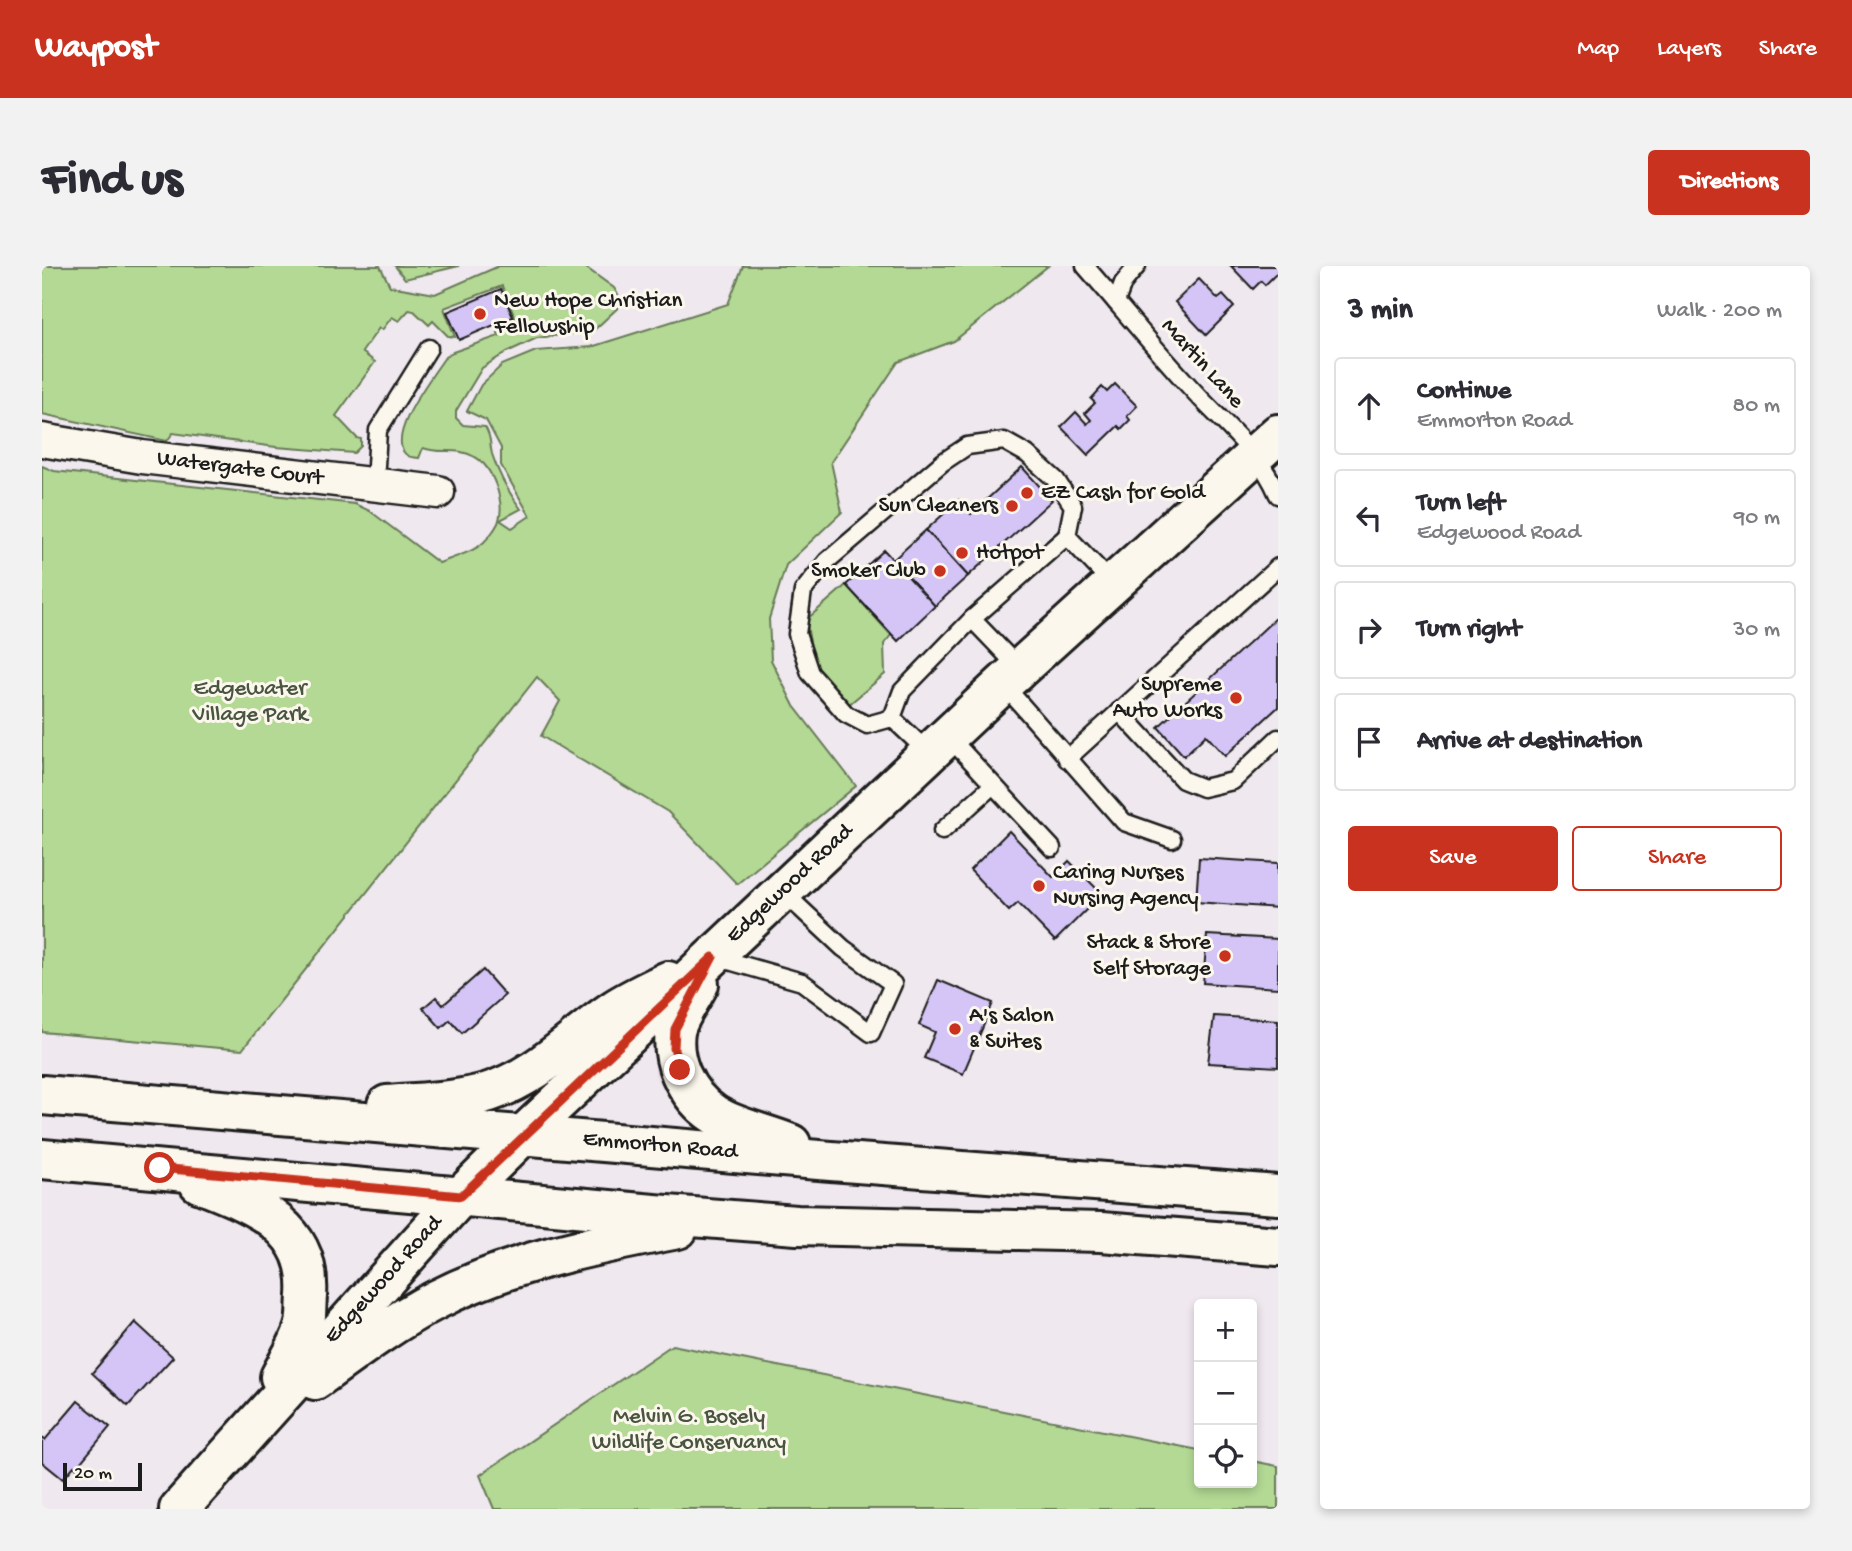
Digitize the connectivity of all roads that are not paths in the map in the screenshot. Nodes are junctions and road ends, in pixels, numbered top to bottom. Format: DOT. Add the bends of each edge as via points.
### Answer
graph roads {
  1 [pos="1085,266"];
  2 [pos="1136,266"];
  3 [pos="1116,302"];
  4 [pos="429,348"];
  5 [pos="42,440"];
  6 [pos="1266,444"];
  7 [pos="375,484"];
  8 [pos="438,492"];
  9 [pos="1278,495"];
  10 [pos="1067,536"];
  11 [pos="1278,568"];
  12 [pos="1113,584"];
  13 [pos="972,620"];
  14 [pos="1012,677"];
  15 [pos="1119,712"];
  16 [pos="892,718"];
  17 [pos="1278,738"];
  18 [pos="938,745"];
  19 [pos="1067,759"];
  20 [pos="993,785"];
  21 [pos="942,831"];
  22 [pos="1172,839"];
  23 [pos="1052,848"];
  24 [pos="782,891"];
  25 [pos="713,957"];
  26 [pos="42,1095"];
  27 [pos="281,1115"];
  28 [pos="523,1135"];
  29 [pos="42,1159"];
  30 [pos="831,1161"];
  31 [pos="160,1168"];
  32 [pos="1278,1195"];
  33 [pos="461,1196"];
  34 [pos="797,1224"];
  35 [pos="1278,1246"];
  36 [pos="258,1419"];
  37 [pos="179,1509"];
  1 -- 3 [label="lane, Martin Lane"];
  2 -- 3 [label="lane"];
  3 -- 6 [label="lane, Martin Lane" via="1157,351"];
  4 -- 7 [label="lane" via="378,430"];
  5 -- 7 [label="street, Watergate Court" via="142,457"];
  6 -- 9 [label="lane, Martin Lane" via="1270,477"];
  6 -- 12 [label="main road, Edgewood Road"];
  7 -- 8 [label="street, Watergate Court"];
  10 -- 12 [label="lane"];
  10 -- 13 [label="lane"];
  10 -- 16 [label="lane" via="1073,506 1056,480 1004,441 959,451 827,561 803,592 797,634 810,673 846,714 867,725"];
  11 -- 15 [label="lane"];
  12 -- 14 [label="main road, Edgewood Road"];
  13 -- 14 [label="lane"];
  13 -- 16 [label="lane" via="902,691"];
  14 -- 18 [label="main road, Edgewood Road"];
  14 -- 19 [label="lane"];
  15 -- 17 [label="lane" via="1183,780 1203,788 1233,781"];
  15 -- 19 [label="lane"];
  16 -- 18 [label="lane"];
  18 -- 20 [label="lane"];
  18 -- 24 [label="main road, Edgewood Road"];
  19 -- 22 [label="lane" via="1124,822"];
  20 -- 21 [label="lane"];
  20 -- 23 [label="lane"];
  24 -- 25 [label="main road, Edgewood Road"];
  24 -- 25 [label="lane" via="843,948 893,984 871,1033 802,982"];
  25 -- 27 [label="main road" via="616,1009 542,1066 489,1092"];
  25 -- 28 [label="main road, Edgewood Road"];
  25 -- 30 [label="main road" via="675,1029 674,1048 690,1092 706,1111 721,1119"];
  26 -- 27 [label="main road, Emmorton Road"];
  27 -- 28 [label="main road, Emmorton Road"];
  28 -- 30 [label="main road, Emmorton Road"];
  28 -- 33 [label="main road, Edgewood Road"];
  29 -- 31 [label="main road"];
  30 -- 32 [label="main road, Emmorton Road"];
  31 -- 33 [label="main road"];
  31 -- 36 [label="main road" via="246,1201 287,1230 299,1247 307,1273 304,1328"];
  33 -- 34 [label="main road"];
  33 -- 36 [label="main road, Edgewood Road"];
  34 -- 35 [label="main road" via="1101,1232"];
  34 -- 36 [label="main road" via="684,1228 526,1263 436,1300"];
  36 -- 37 [label="main road, Edgewood Road"];
}
